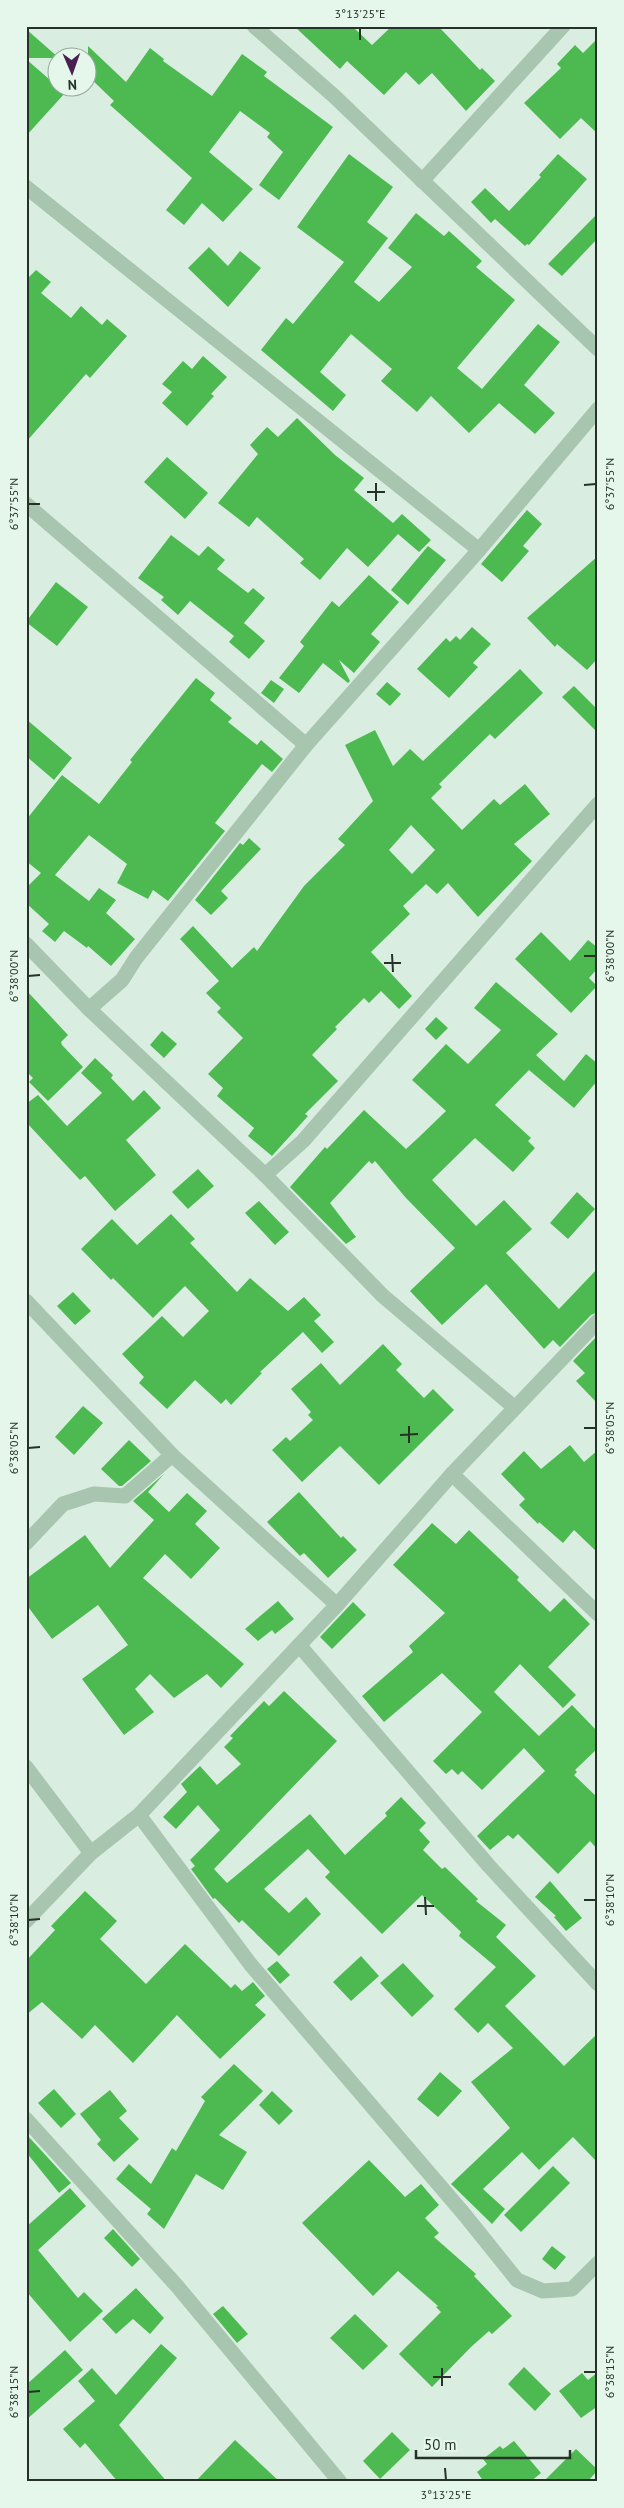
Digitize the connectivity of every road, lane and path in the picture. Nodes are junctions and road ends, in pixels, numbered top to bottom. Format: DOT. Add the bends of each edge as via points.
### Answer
graph roads {
  1 [pos="254,26"];
  2 [pos="563,26"];
  3 [pos="422,181"];
  4 [pos="26,187"];
  5 [pos="598,349"];
  6 [pos="598,408"];
  7 [pos="26,504"];
  8 [pos="479,550"];
  9 [pos="306,745"];
  10 [pos="598,804"];
  11 [pos="592,820"];
  12 [pos="26,944"];
  13 [pos="89,1009"];
  14 [pos="265,1176"];
  15 [pos="26,1301"];
  16 [pos="598,1321"];
  17 [pos="515,1408"];
  18 [pos="172,1455"];
  19 [pos="452,1474"];
  20 [pos="26,1543"];
  21 [pos="337,1606"];
  22 [pos="598,1614"];
  23 [pos="299,1644"];
  24 [pos="26,1767"];
  25 [pos="139,1814"];
  26 [pos="91,1853"];
  27 [pos="26,1921"];
  28 [pos="598,1984"];
  29 [pos="26,2119"];
  30 [pos="598,2264"];
  31 [pos="340,2482"];
  1 -- 3 [label="street" via="334,96"];
  2 -- 3 [label="street"];
  3 -- 5 [label="street"];
  4 -- 8 [label="street"];
  6 -- 8 [label="street"];
  7 -- 9 [label="street"];
  8 -- 9 [label="street"];
  9 -- 13 [label="street" via="136,958 122,980"];
  10 -- 11 [label="street"];
  11 -- 14 [label="street" via="303,1142"];
  12 -- 13 [label="street"];
  13 -- 14 [label="street"];
  14 -- 17 [label="street" via="382,1296"];
  15 -- 18 [label="street"];
  16 -- 17 [label="street"];
  17 -- 19 [label="street"];
  18 -- 20 [label="street" via="124,1496 94,1494 63,1504"];
  18 -- 21 [label="street"];
  19 -- 21 [label="street"];
  19 -- 22 [label="street"];
  21 -- 23 [label="street"];
  23 -- 25 [label="street"];
  23 -- 28 [label="street" via="489,1866"];
  24 -- 26 [label="street"];
  25 -- 26 [label="street"];
  25 -- 30 [label="street" via="251,1964 517,2280 543,2291 572,2289"];
  26 -- 27 [label="street"];
  29 -- 31 [label="street" via="177,2286"];
}
